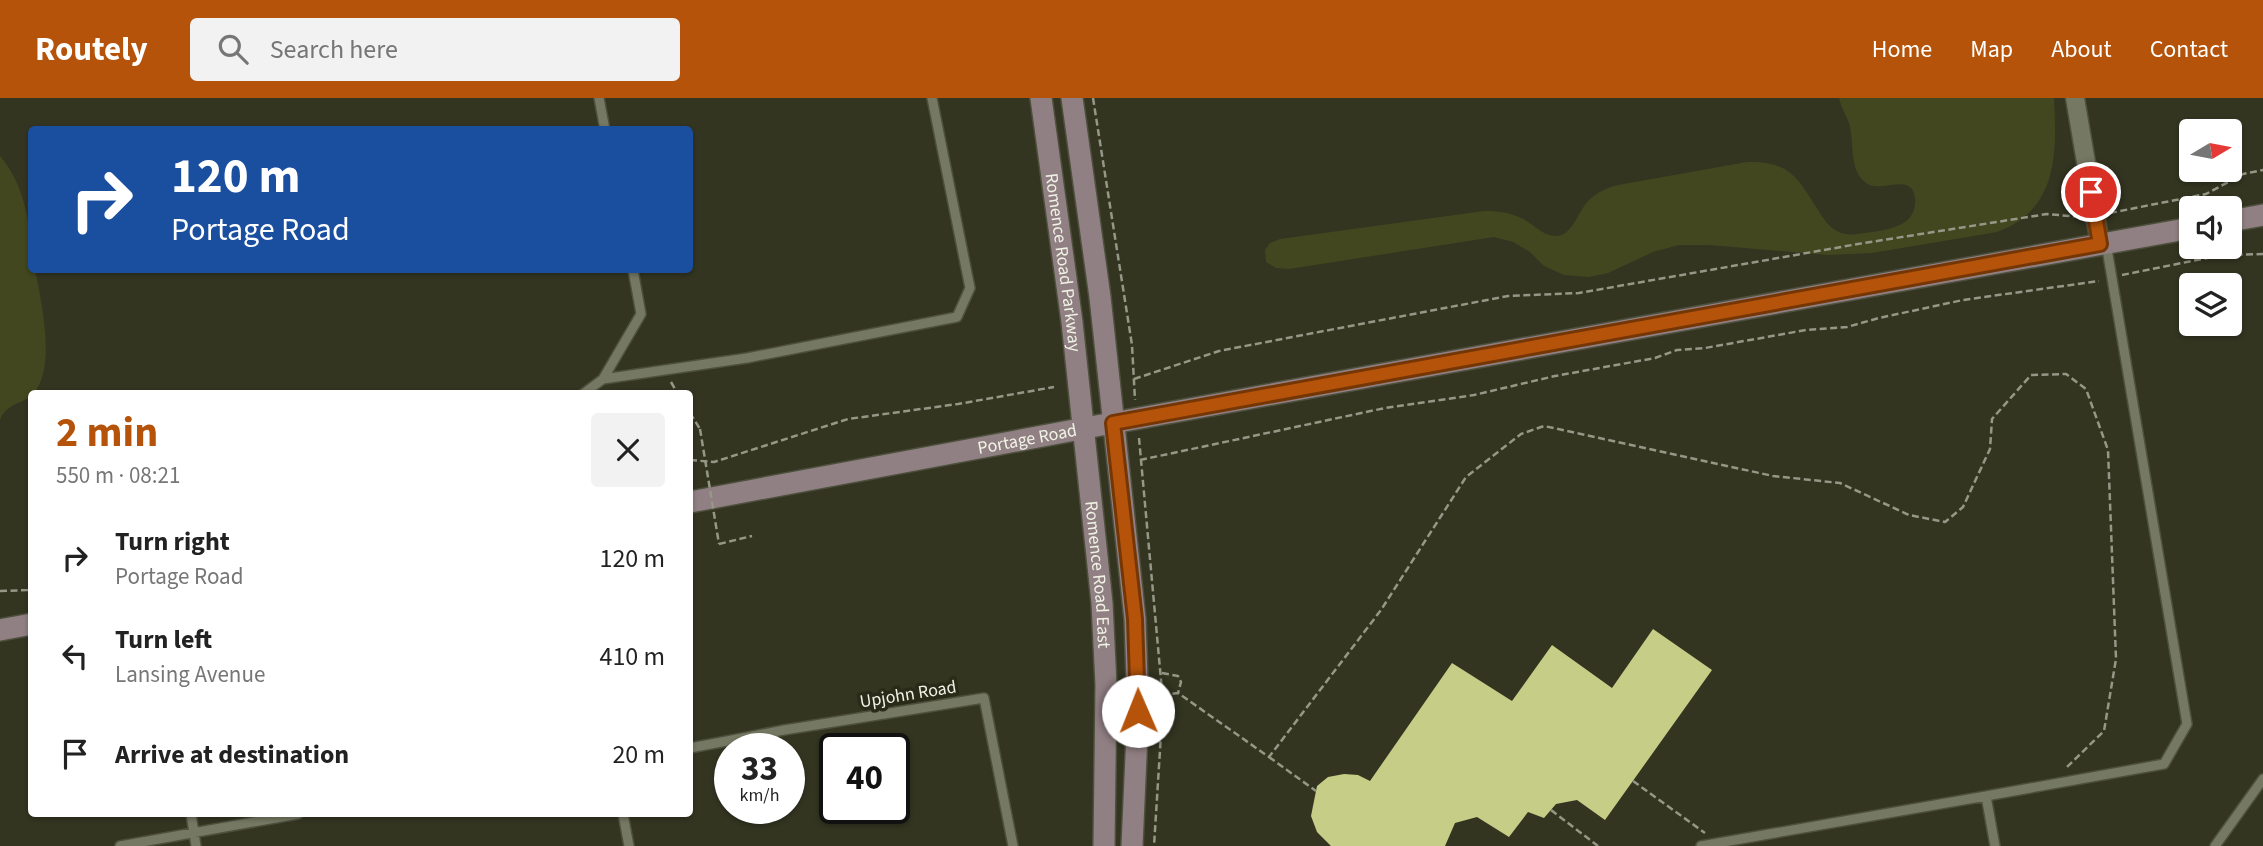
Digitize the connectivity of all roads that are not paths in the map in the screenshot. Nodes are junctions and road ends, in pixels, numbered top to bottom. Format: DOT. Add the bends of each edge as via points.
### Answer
graph roads {
  1 [pos="599,98"];
  2 [pos="932,98"];
  3 [pos="1041,98"];
  4 [pos="1072,98"];
  5 [pos="2075,98"];
  6 [pos="604,126"];
  7 [pos="2263,215"];
  8 [pos="2242,219"];
  9 [pos="2179,230"];
  10 [pos="2103,243"];
  11 [pos="633,273"];
  12 [pos="603,379"];
  13 [pos="588,390"];
  14 [pos="1113,423"];
  15 [pos="1084,428"];
  16 [pos="693,501"];
  17 [pos="28,625"];
  18 [pos="0,630"];
  19 [pos="693,747"];
  20 [pos="2263,779"];
  21 [pos="1986,796"];
  22 [pos="192,817"];
  23 [pos="280,817"];
  24 [pos="624,817"];
  25 [pos="194,831"];
  26 [pos="120,846"];
  27 [pos="196,846"];
  28 [pos="629,846"];
  29 [pos="1013,846"];
  30 [pos="1104,846"];
  31 [pos="1132,846"];
  32 [pos="1701,846"];
  33 [pos="1995,846"];
  34 [pos="2215,846"];
  1 -- 6 [label="lane"];
  2 -- 12 [label="lane" via="970,288 957,317 747,358"];
  3 -- 15 [label="main road, Romence Road Parkway"];
  4 -- 14 [label="main road, Romence Road Parkway" via="1101,297"];
  5 -- 10 [label="street"];
  7 -- 8 [label="main road"];
  9 -- 10 [label="main road, Portage Road"];
  10 -- 14 [label="main road, Portage Road"];
  10 -- 21 [label="lane" via="2188,724 2164,764"];
  11 -- 12 [label="lane" via="641,314"];
  12 -- 13 [label="lane"];
  14 -- 15 [label="main road, Portage Road"];
  14 -- 31 [label="main road, Romence Road East" via="1138,663"];
  15 -- 16 [label="main road, Portage Road"];
  15 -- 30 [label="main road, Romence Road East" via="1104,637"];
  17 -- 18 [label="main road"];
  19 -- 29 [label="lane, Upjohn Road" via="984,698"];
  20 -- 34 [label="lane"];
  21 -- 32 [label="lane"];
  21 -- 33 [label="lane"];
  22 -- 25 [label="lane"];
  23 -- 25 [label="lane"];
  24 -- 28 [label="lane"];
  25 -- 26 [label="lane"];
  25 -- 27 [label="lane"];
}
